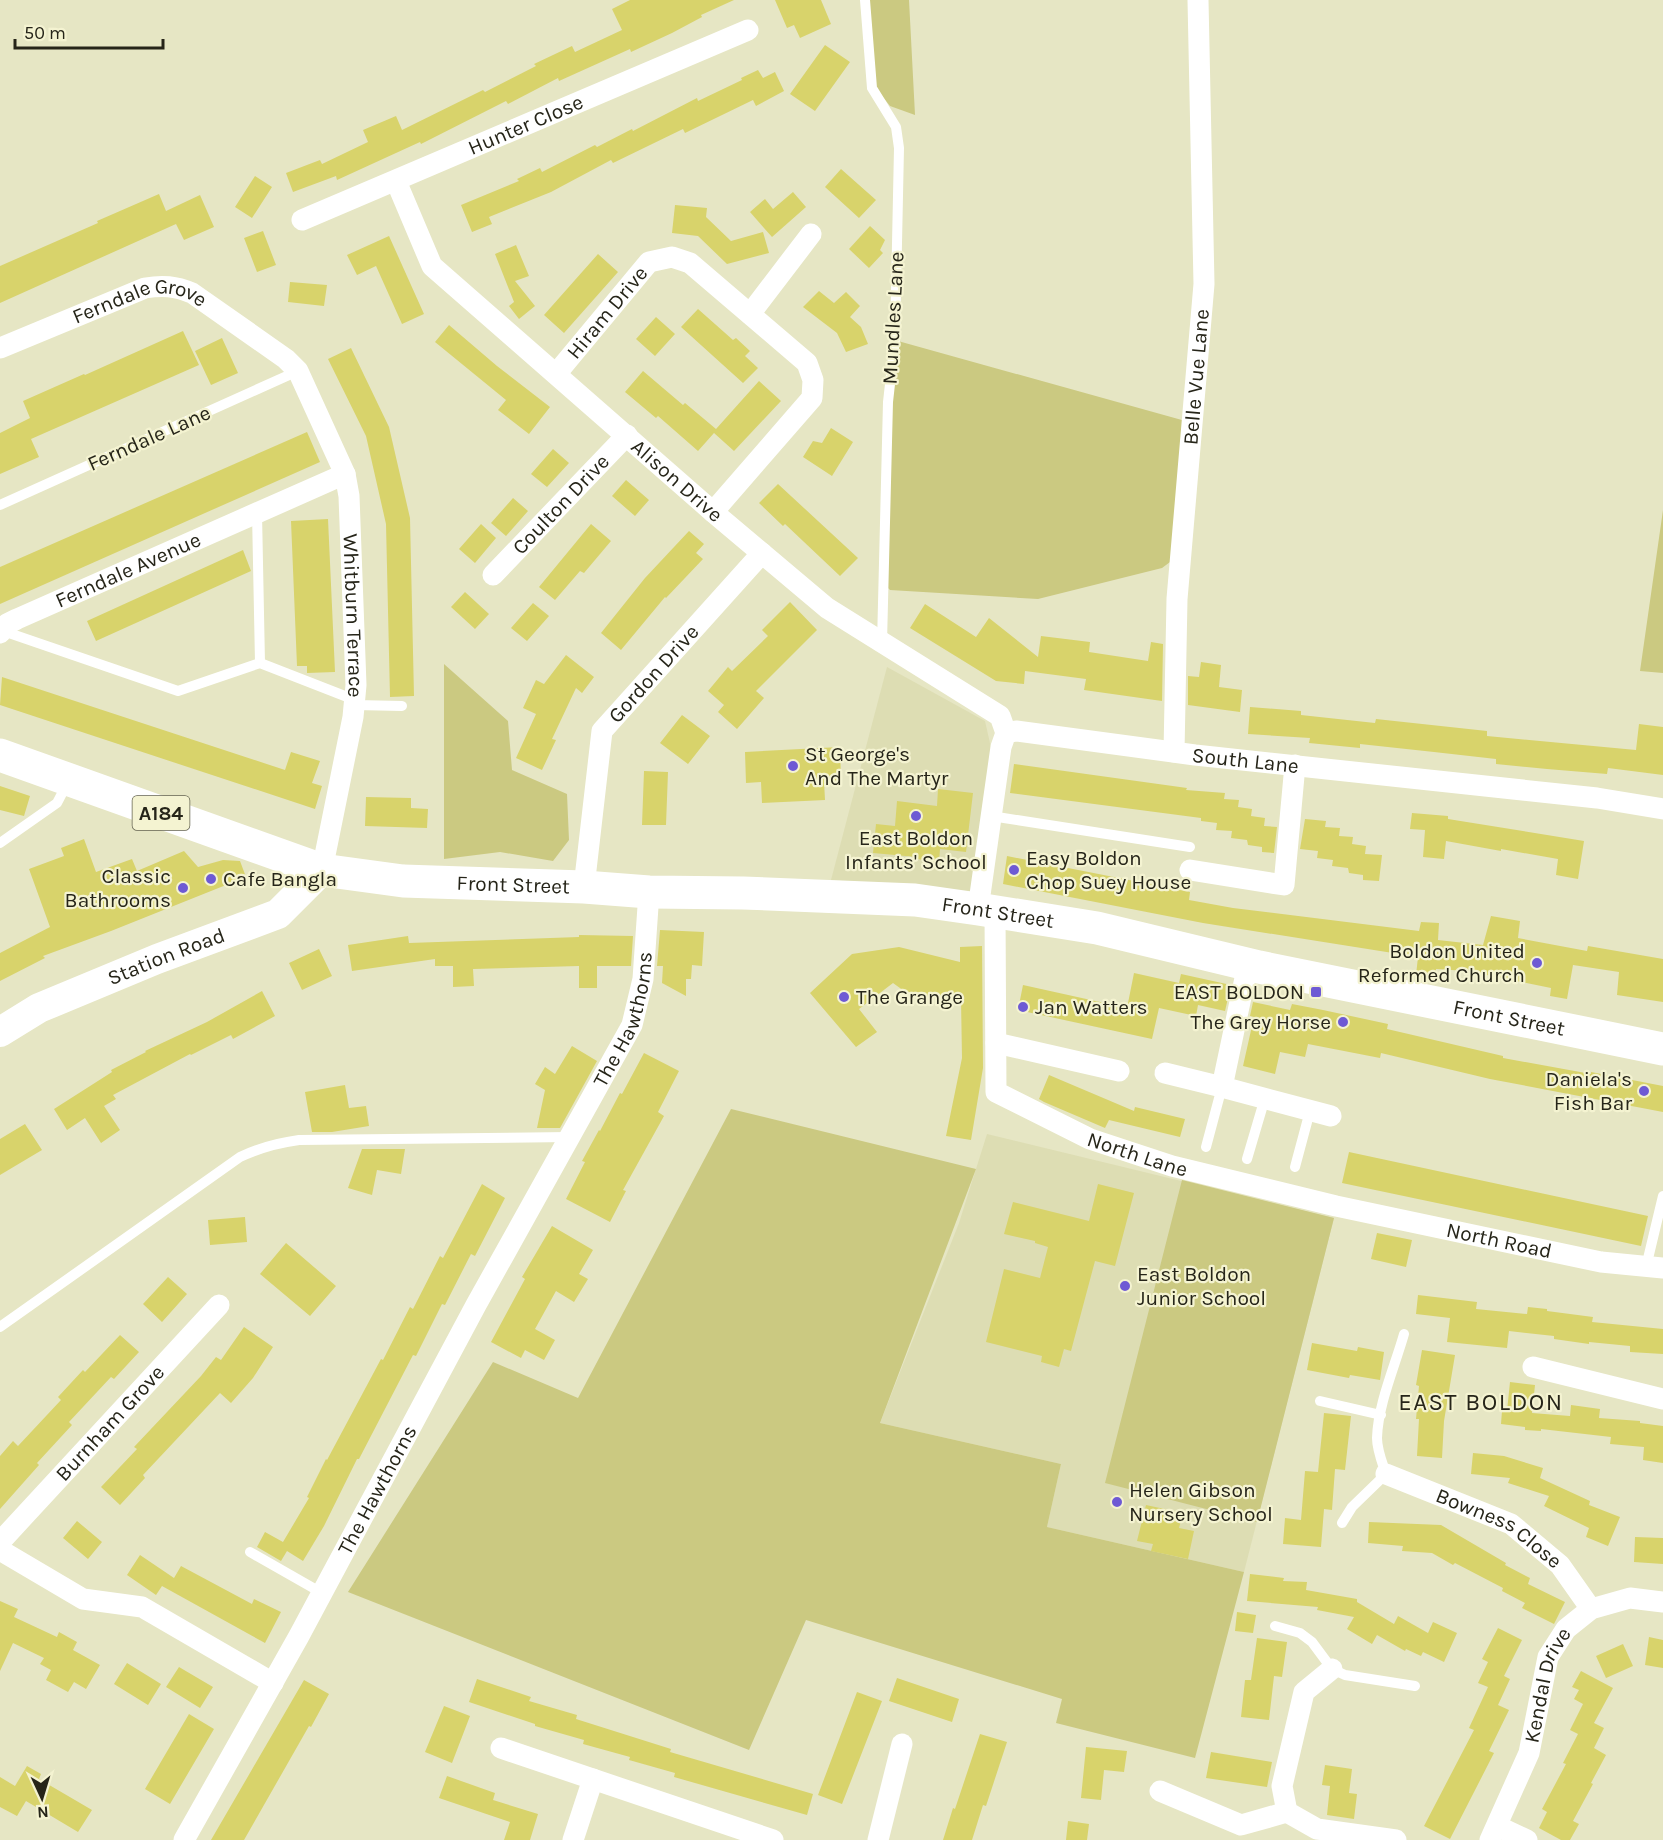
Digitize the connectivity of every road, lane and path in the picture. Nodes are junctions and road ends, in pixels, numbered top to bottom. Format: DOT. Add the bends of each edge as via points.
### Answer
graph roads {
  1 [pos="865,0"];
  2 [pos="1198,0"];
  3 [pos="748,30"];
  4 [pos="396,181"];
  5 [pos="302,220"];
  6 [pos="811,234"];
  7 [pos="750,314"];
  8 [pos="0,348"];
  9 [pos="298,371"];
  10 [pos="556,374"];
  11 [pos="627,435"];
  12 [pos="345,474"];
  13 [pos="0,505"];
  14 [pos="713,512"];
  15 [pos="257,513"];
  16 [pos="762,553"];
  17 [pos="493,575"];
  18 [pos="1,631"];
  19 [pos="882,644"];
  20 [pos="260,663"];
  21 [pos="355,703"];
  22 [pos="402,706"];
  23 [pos="1006,733"];
  24 [pos="1174,752"];
  25 [pos="0,755"];
  26 [pos="1295,765"];
  27 [pos="69,780"];
  28 [pos="1663,809"];
  29 [pos="991,816"];
  30 [pos="0,843"];
  31 [pos="1190,847"];
  32 [pos="322,870"];
  33 [pos="1190,870"];
  34 [pos="584,887"];
  35 [pos="650,892"];
  36 [pos="987,910"];
  37 [pos="1248,964"];
  38 [pos="0,1032"];
  39 [pos="996,1042"];
  40 [pos="1663,1048"];
  41 [pos="1119,1071"];
  42 [pos="1165,1073"];
  43 [pos="1222,1087"];
  44 [pos="1265,1098"];
  45 [pos="1321,1114"];
  46 [pos="570,1137"];
  47 [pos="1206,1147"];
  48 [pos="1247,1159"];
  49 [pos="1295,1167"];
  50 [pos="1663,1196"];
  51 [pos="1336,1206"];
  52 [pos="1655,1268"];
  53 [pos="219,1305"];
  54 [pos="0,1327"];
  55 [pos="1404,1334"];
  56 [pos="1533,1367"];
  57 [pos="1663,1399"];
  58 [pos="1320,1401"];
  59 [pos="1381,1415"];
  60 [pos="1386,1474"];
  61 [pos="1342,1523"];
  62 [pos="0,1542"];
  63 [pos="0,1550"];
  64 [pos="250,1552"];
  65 [pos="322,1593"];
  66 [pos="1663,1602"];
  67 [pos="1591,1609"];
  68 [pos="1275,1626"];
  69 [pos="1332,1669"];
  70 [pos="273,1683"];
  71 [pos="1415,1686"];
  72 [pos="902,1744"];
  73 [pos="501,1748"];
  74 [pos="593,1779"];
  75 [pos="1160,1791"];
  76 [pos="1287,1812"];
  77 [pos="1493,1833"];
  78 [pos="184,1840"];
  79 [pos="573,1840"];
  80 [pos="773,1840"];
  81 [pos="878,1840"];
  82 [pos="1396,1840"];
  83 [pos="1527,1840"];
  1 -- 19 [label="lane, Mundles Lane" via="872,88 896,127 899,148"];
  2 -- 24 [label="street, Belle Vue Lane" via="1204,284 1178,599"];
  3 -- 4 [label="street, Hunter Close"];
  4 -- 5 [label="street, Hunter Close"];
  4 -- 10 [label="street, Alison Drive" via="432,266"];
  6 -- 7 [label="street"];
  7 -- 10 [label="street, Hiram Drive" via="690,263 672,257 649,262"];
  7 -- 14 [label="street, Hiram Drive" via="807,363 813,380 812,398"];
  8 -- 9 [label="street, Ferndale Grove" via="145,288 161,285 192,293"];
  9 -- 12 [label="street, Whitburn Terrace"];
  9 -- 13 [label="lane, Ferndale Lane"];
  10 -- 11 [label="street, Alison Drive"];
  11 -- 14 [label="street, Alison Drive"];
  11 -- 17 [label="street, Coulton Drive"];
  12 -- 15 [label="street, Ferndale Avenue"];
  12 -- 21 [label="street, Whitburn Terrace" via="349,496"];
  14 -- 16 [label="street, Alison Drive"];
  15 -- 18 [label="street, Ferndale Avenue" via="17,619"];
  15 -- 20 [label="lane"];
  16 -- 19 [label="street, Alison Drive" via="827,608"];
  16 -- 34 [label="street, Gordon Drive" via="602,731"];
  18 -- 20 [label="lane, Ferndale Avenue" via="178,691"];
  19 -- 23 [label="street, Alison Drive" via="1000,716"];
  20 -- 21 [label="lane"];
  21 -- 22 [label="lane"];
  21 -- 32 [label="street, Whitburn Terrace"];
  23 -- 24 [label="street, South Lane" via="1016,731"];
  23 -- 29 [label="street"];
  24 -- 26 [label="street, South Lane"];
  25 -- 27 [label="main road, A184"];
  26 -- 28 [label="street, South Lane" via="1598,798"];
  26 -- 33 [label="street" via="1284,885"];
  27 -- 30 [label="lane" via="57,802"];
  27 -- 32 [label="main road, A184"];
  29 -- 31 [label="lane"];
  29 -- 36 [label="street"];
  32 -- 34 [label="main road, Front Street / A184" via="403,881"];
  32 -- 38 [label="main road, Station Road" via="278,914 39,1008"];
  34 -- 35 [label="main road, Front Street / A184"];
  35 -- 36 [label="main road, Front Street / A184" via="915,900"];
  35 -- 46 [label="street, The Hawthorns" via="643,979 632,1025"];
  36 -- 37 [label="main road, Front Street / A184" via="1097,928"];
  36 -- 39 [label="street"];
  37 -- 40 [label="main road, Front Street / A184"];
  37 -- 43 [label="street"];
  39 -- 41 [label="street"];
  39 -- 51 [label="street, North Lane" via="996,1092 1090,1139 1173,1166"];
  42 -- 43 [label="street"];
  43 -- 44 [label="street"];
  43 -- 47 [label="lane"];
  44 -- 45 [label="street"];
  44 -- 48 [label="lane"];
  45 -- 49 [label="lane"];
  46 -- 54 [label="lane" via="299,1140 259,1148 240,1157"];
  46 -- 65 [label="street, The Hawthorns"];
  50 -- 52 [label="lane"];
  51 -- 52 [label="street, North Road" via="1601,1262"];
  53 -- 62 [label="street, Burnham Grove"];
  55 -- 59 [label="lane"];
  56 -- 57 [label="street"];
  58 -- 59 [label="lane"];
  59 -- 60 [label="lane" via="1377,1438"];
  60 -- 61 [label="lane" via="1352,1507"];
  60 -- 67 [label="street, Bowness Close" via="1511,1524 1560,1565"];
  63 -- 70 [label="street" via="83,1599 142,1607"];
  64 -- 65 [label="lane"];
  65 -- 70 [label="street, The Hawthorns"];
  66 -- 67 [label="street, Kendal Drive" via="1630,1598"];
  67 -- 77 [label="street, Kendal Drive" via="1566,1629 1548,1657 1529,1753"];
  68 -- 69 [label="lane" via="1300,1633 1312,1642"];
  69 -- 71 [label="lane" via="1345,1675"];
  69 -- 76 [label="street" via="1304,1692 1282,1786"];
  70 -- 78 [label="street, The Hawthorns"];
  72 -- 81 [label="street"];
  73 -- 74 [label="street"];
  74 -- 79 [label="street"];
  74 -- 80 [label="street"];
  75 -- 76 [label="street" via="1241,1825"];
  76 -- 82 [label="street" via="1317,1829"];
  77 -- 83 [label="street"];
}
